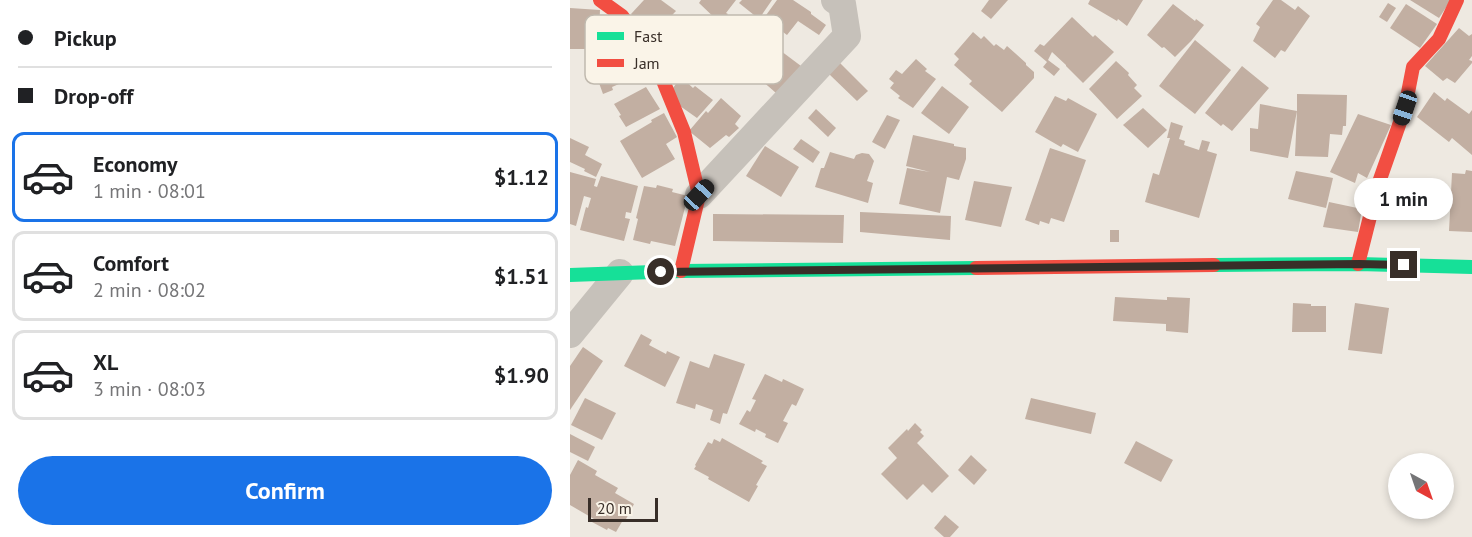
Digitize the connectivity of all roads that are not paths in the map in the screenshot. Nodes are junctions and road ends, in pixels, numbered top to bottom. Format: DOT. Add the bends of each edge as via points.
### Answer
graph roads {
  1 [pos="600,0"];
  2 [pos="835,0"];
  3 [pos="1457,0"];
  4 [pos="620,15"];
  5 [pos="664,84"];
  6 [pos="699,195"];
  7 [pos="1359,264"];
  8 [pos="1472,267"];
  9 [pos="681,271"];
  10 [pos="620,273"];
  11 [pos="570,275"];
  12 [pos="570,334"];
  1 -- 4 [label="main road"];
  2 -- 6 [label="street" via="842,4 847,36"];
  3 -- 7 [label="main road" via="1439,39 1413,67 1405,108 1378,185"];
  5 -- 6 [label="main road" via="684,132"];
  6 -- 9 [label="main road"];
  7 -- 8 [label="main road"];
  7 -- 9 [label="main road"];
  9 -- 10 [label="main road"];
  10 -- 11 [label="main road"];
  10 -- 12 [label="street"];
}
